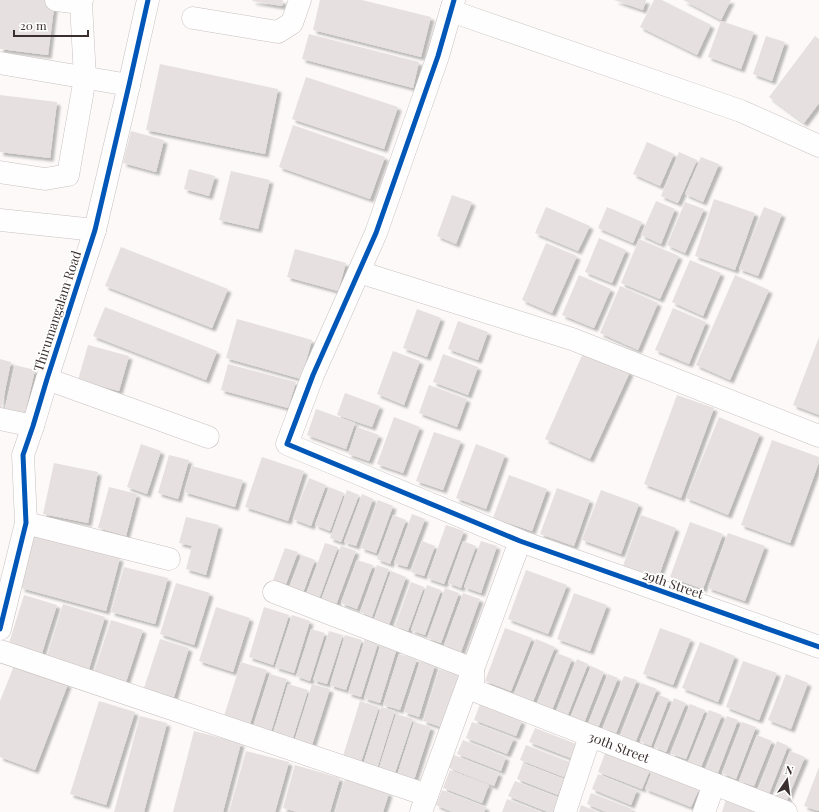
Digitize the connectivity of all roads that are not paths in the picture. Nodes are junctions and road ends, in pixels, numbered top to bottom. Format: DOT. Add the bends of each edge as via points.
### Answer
graph roads {
  1 [pos="56,0"];
  2 [pos="148,0"];
  3 [pos="300,0"];
  4 [pos="81,2"];
  5 [pos="453,6"];
  6 [pos="193,18"];
  7 [pos="0,63"];
  8 [pos="85,78"];
  9 [pos="129,85"];
  10 [pos="819,146"];
  11 [pos="0,172"];
  12 [pos="0,220"];
  13 [pos="95,230"];
  14 [pos="359,272"];
  15 [pos="47,380"];
  16 [pos="0,419"];
  17 [pos="33,426"];
  18 [pos="819,436"];
  19 [pos="208,437"];
  20 [pos="26,522"];
  21 [pos="520,542"];
  22 [pos="169,559"];
  23 [pos="274,592"];
  24 [pos="0,629"];
  25 [pos="819,647"];
  26 [pos="0,651"];
  27 [pos="472,669"];
  28 [pos="590,736"];
  29 [pos="714,784"];
  30 [pos="424,803"];
  31 [pos="565,812"];
  32 [pos="704,812"];
  33 [pos="786,812"];
  1 -- 4 [label="street"];
  2 -- 9 [label="street, Thirumangalam Road"];
  3 -- 6 [label="street" via="292,23 278,32"];
  4 -- 8 [label="street"];
  5 -- 10 [label="street" via="741,111"];
  5 -- 14 [label="street" via="379,226"];
  7 -- 8 [label="street"];
  8 -- 9 [label="street"];
  8 -- 11 [label="street" via="68,175 45,179"];
  9 -- 13 [label="street, Thirumangalam Road"];
  12 -- 13 [label="street"];
  13 -- 15 [label="street, Thirumangalam Road"];
  14 -- 18 [label="street" via="572,339"];
  14 -- 21 [label="street, 29th Street" via="314,375 288,444"];
  15 -- 17 [label="street, Thirumangalam Road"];
  15 -- 19 [label="street"];
  16 -- 17 [label="street"];
  17 -- 20 [label="street, Thirumangalam Road" via="23,455"];
  20 -- 22 [label="street"];
  20 -- 24 [label="street, Thirumangalam Road"];
  21 -- 25 [label="street, 29th Street"];
  21 -- 27 [label="street"];
  23 -- 27 [label="street"];
  26 -- 30 [label="street"];
  27 -- 28 [label="street, 30th Street" via="473,690"];
  27 -- 30 [label="street"];
  28 -- 29 [label="street, 30th Street"];
  28 -- 31 [label="street"];
  29 -- 32 [label="street"];
  29 -- 33 [label="street, 30th Street"];
}
